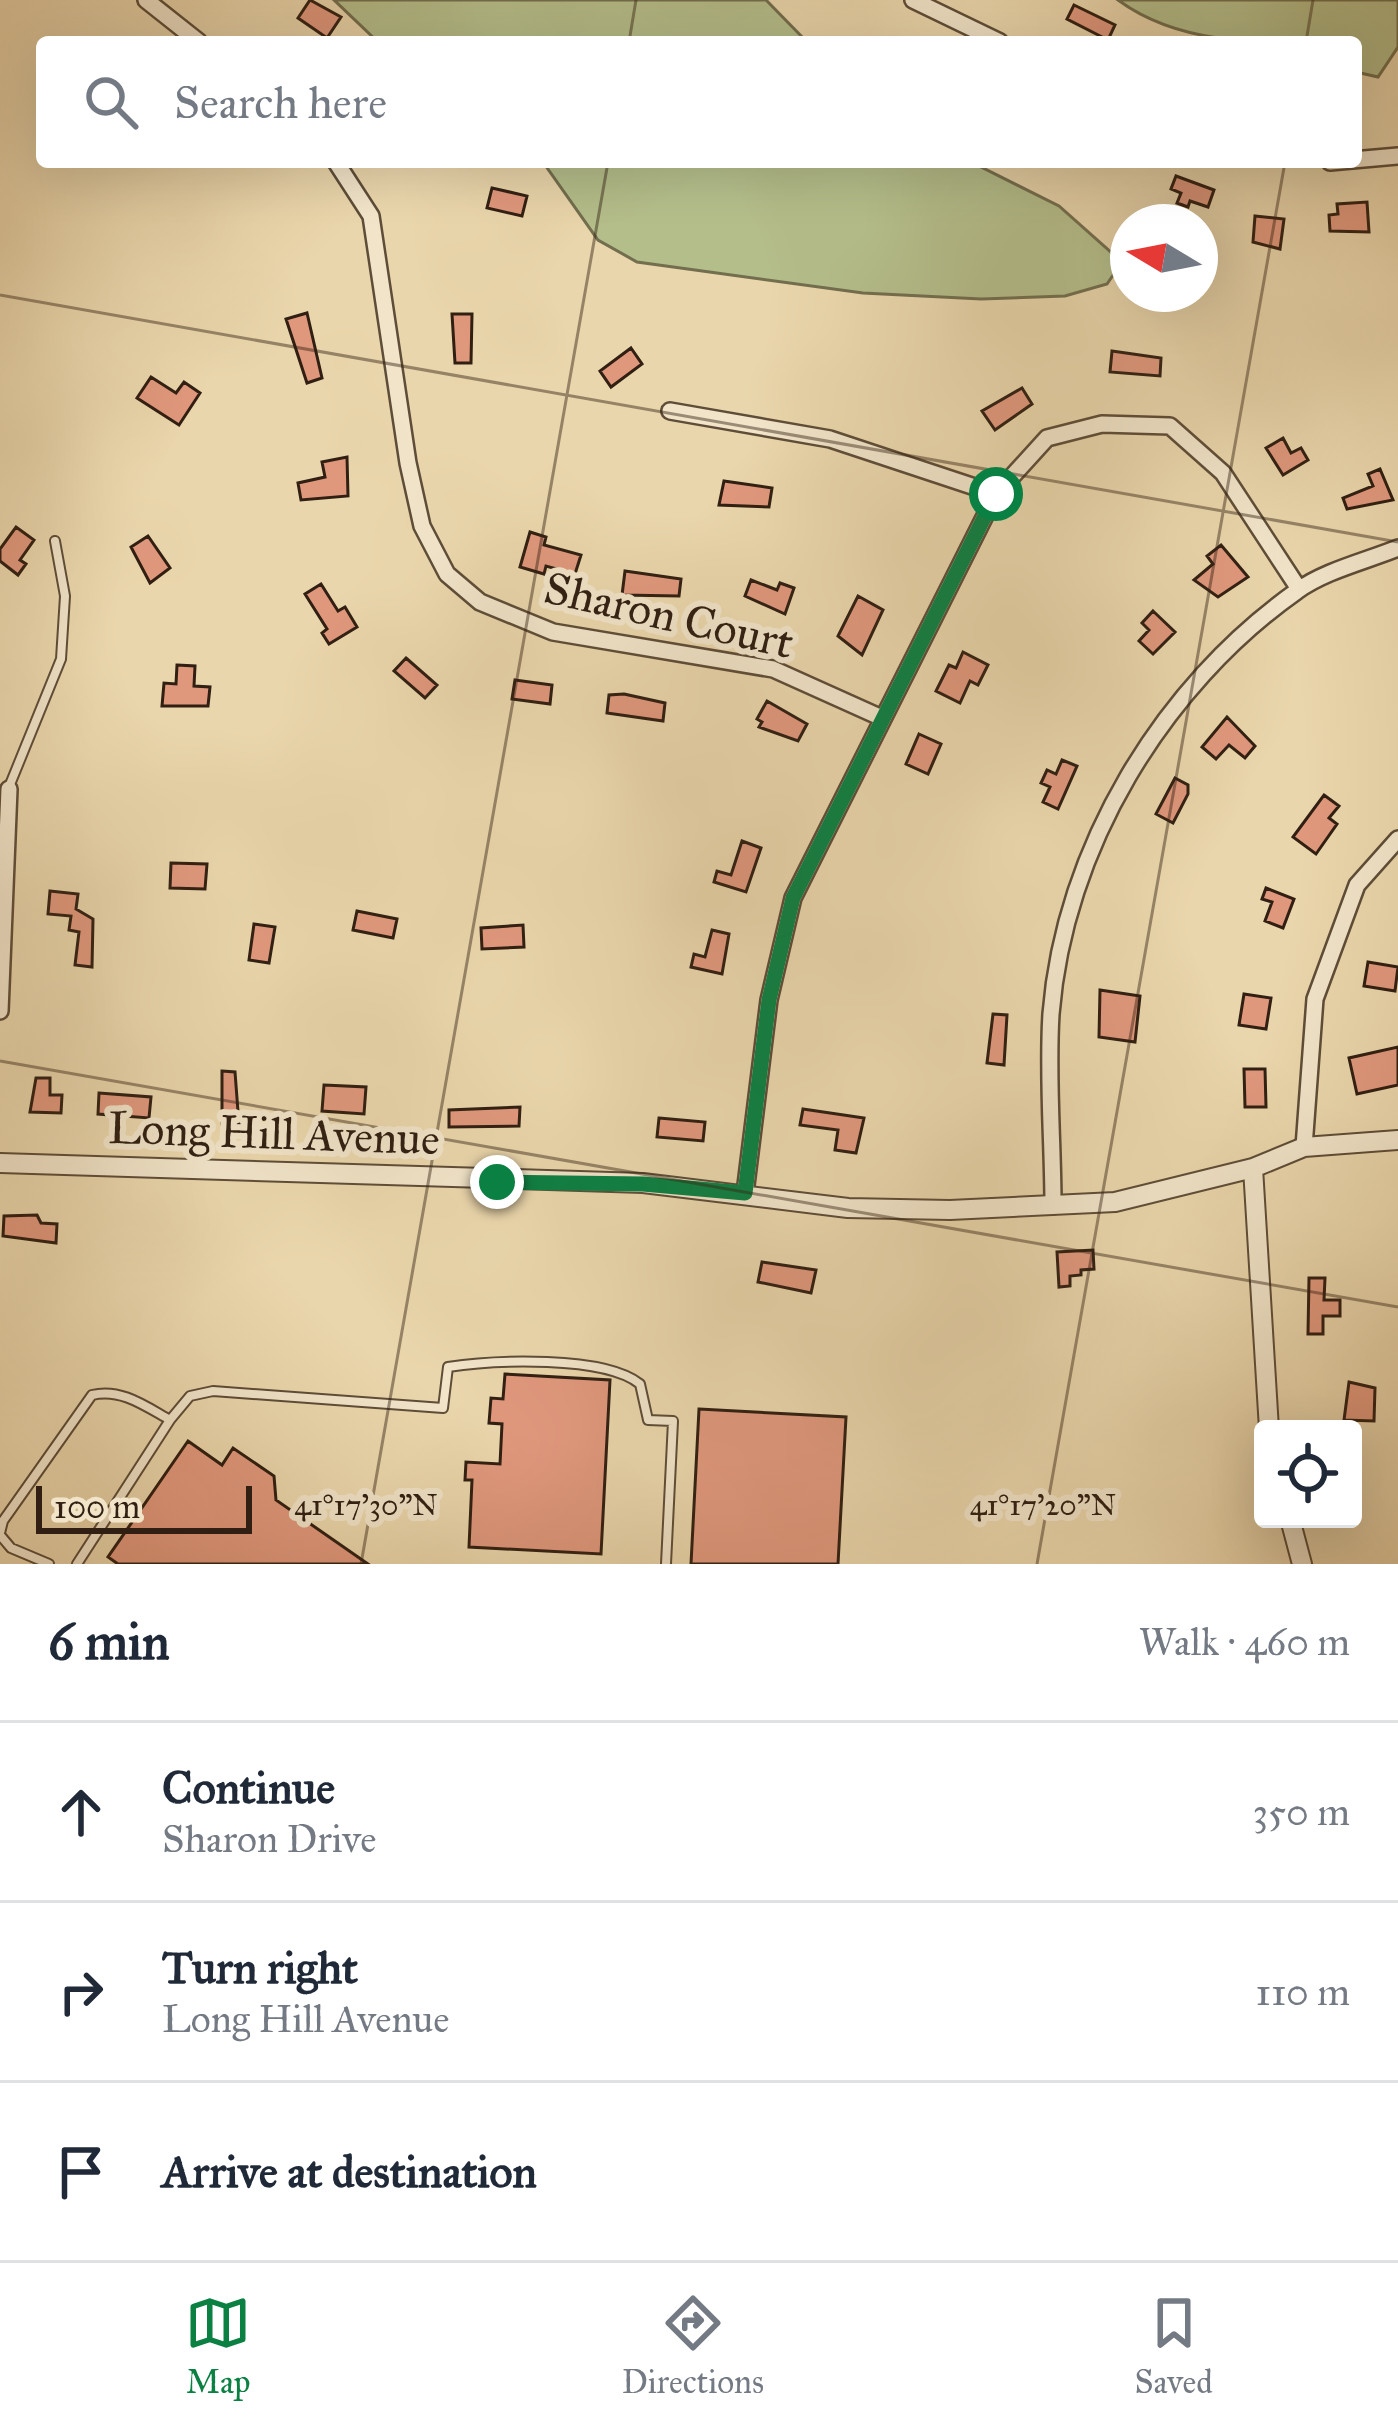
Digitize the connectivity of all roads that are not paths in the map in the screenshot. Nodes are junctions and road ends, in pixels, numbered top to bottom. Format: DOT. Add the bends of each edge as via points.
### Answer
graph roads {
  1 [pos="146,0"];
  2 [pos="913,0"];
  3 [pos="191,36"];
  4 [pos="988,36"];
  5 [pos="1398,156"];
  6 [pos="1362,159"];
  7 [pos="340,168"];
  8 [pos="670,411"];
  9 [pos="996,494"];
  10 [pos="55,541"];
  11 [pos="1398,548"];
  12 [pos="1299,589"];
  13 [pos="882,718"];
  14 [pos="9,789"];
  15 [pos="1398,839"];
  16 [pos="0,1011"];
  17 [pos="1398,1140"];
  18 [pos="1304,1147"];
  19 [pos="0,1163"];
  20 [pos="1252,1168"];
  21 [pos="745,1193"];
  22 [pos="1053,1207"];
  23 [pos="170,1420"];
  24 [pos="1268,1420"];
  25 [pos="1292,1528"];
  26 [pos="0,1534"];
  27 [pos="49,1564"];
  28 [pos="77,1564"];
  29 [pos="666,1564"];
  30 [pos="1302,1564"];
  1 -- 3 [label="street"];
  2 -- 4 [label="street"];
  5 -- 6 [label="street"];
  7 -- 13 [label="street, Sharon Court" via="371,216 408,463 422,526 447,574 480,602 553,632 773,669"];
  8 -- 9 [label="street" via="830,439"];
  9 -- 12 [label="street" via="1047,438 1102,424 1171,426 1223,473"];
  9 -- 13 [label="street"];
  10 -- 14 [label="lane" via="65,596 62,658"];
  11 -- 12 [label="street"];
  12 -- 22 [label="street" via="1222,658 1140,754 1081,868 1051,1012"];
  13 -- 21 [label="street" via="793,898 769,1000"];
  14 -- 16 [label="street"];
  15 -- 18 [label="street" via="1357,885 1315,999"];
  17 -- 18 [label="street, Long Hill Avenue"];
  18 -- 20 [label="street, Long Hill Avenue"];
  19 -- 21 [label="street, Long Hill Avenue" via="291,1168"];
  20 -- 22 [label="street, Long Hill Avenue" via="1167,1193"];
  20 -- 24 [label="street"];
  21 -- 22 [label="street, Long Hill Avenue" via="848,1208"];
  23 -- 26 [label="lane" via="129,1397 92,1395"];
  23 -- 28 [label="lane"];
  23 -- 29 [label="lane" via="190,1396 214,1391 443,1408 448,1367 482,1361 616,1370 644,1389 648,1420 673,1421"];
  25 -- 30 [label="street"];
  26 -- 27 [label="lane" via="11,1548"];
}
